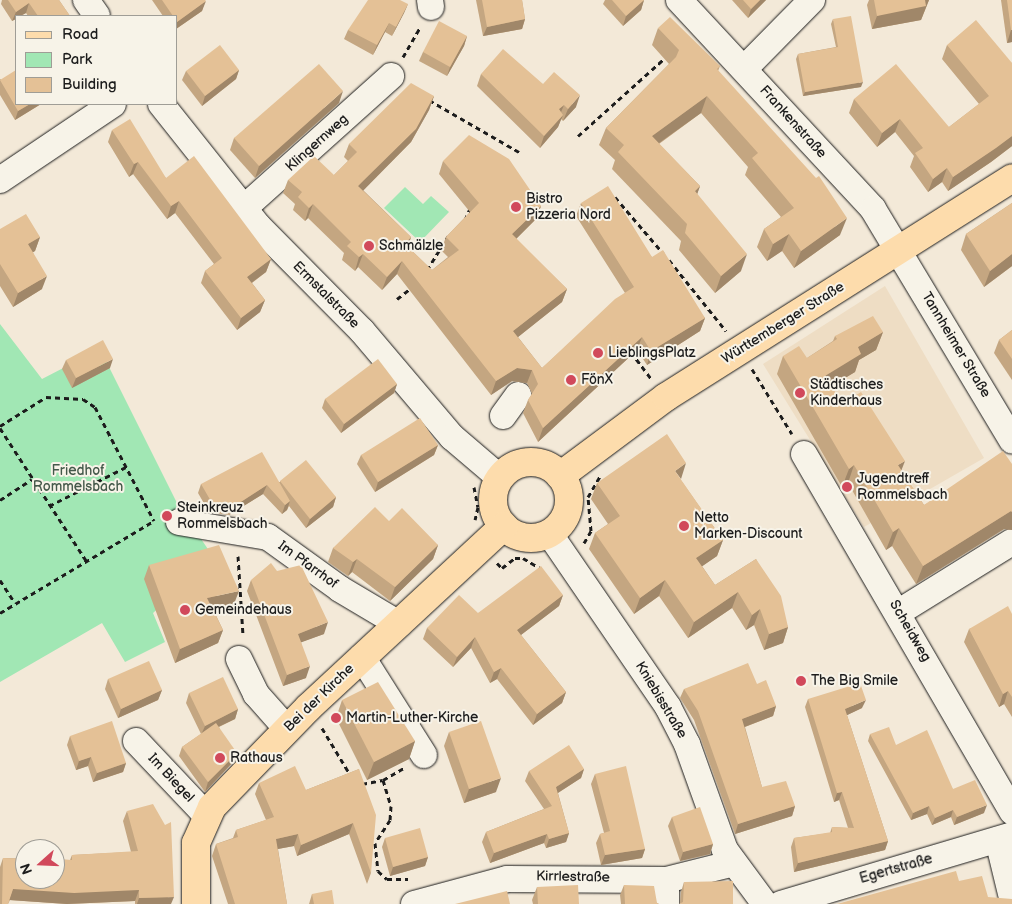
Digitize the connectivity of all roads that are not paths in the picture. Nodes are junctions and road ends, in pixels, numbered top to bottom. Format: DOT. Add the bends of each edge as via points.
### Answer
graph roads {
  1 [pos="86,0"];
  2 [pos="680,0"];
  3 [pos="812,0"];
  4 [pos="96,15"];
  5 [pos="744,69"];
  6 [pos="391,76"];
  7 [pos="112,105"];
  8 [pos="162,105"];
  9 [pos="1012,178"];
  10 [pos="0,180"];
  11 [pos="243,209"];
  12 [pos="899,250"];
  13 [pos="518,395"];
  14 [pos="503,416"];
  15 [pos="1012,440"];
  16 [pos="804,454"];
  17 [pos="560,476"];
  18 [pos="500,478"];
  19 [pos="166,522"];
  20 [pos="504,526"];
  21 [pos="549,533"];
  22 [pos="1012,542"];
  23 [pos="899,612"];
  24 [pos="399,624"];
  25 [pos="362,657"];
  26 [pos="239,658"];
  27 [pos="287,729"];
  28 [pos="136,741"];
  29 [pos="424,755"];
  30 [pos="1012,812"];
  31 [pos="206,815"];
  32 [pos="1005,838"];
  33 [pos="734,863"];
  34 [pos="666,892"];
  35 [pos="1012,898"];
  36 [pos="418,903"];
  37 [pos="196,904"];
  38 [pos="765,904"];
  39 [pos="781,904"];
  1 -- 4 [label="street"];
  2 -- 5 [label="street, Frankenstraße"];
  3 -- 5 [label="street"];
  5 -- 12 [label="street, Frankenstraße" via="873,209"];
  6 -- 11 [label="street, Klingernweg"];
  7 -- 10 [label="street"];
  8 -- 11 [label="street, Ermstalstraße"];
  9 -- 12 [label="main road, Württemberger Straße"];
  11 -- 18 [label="street, Ermstalstraße" via="362,331 452,437"];
  12 -- 15 [label="street, Tannheimer Straße"];
  12 -- 17 [label="main road, Württemberger Straße" via="666,397"];
  13 -- 14 [label="street"];
  16 -- 23 [label="street, Scheidweg"];
  17 -- 18 [label="main road" via="534,462 515,466"];
  17 -- 21 [label="main road" via="567,490 568,507"];
  18 -- 20 [label="main road" via="493,502"];
  19 -- 24 [label="street, Im Pfarrhof" via="242,531 282,545 340,589"];
  20 -- 21 [label="main road" via="525,537"];
  20 -- 24 [label="main road, Bei der Kirche"];
  21 -- 33 [label="street, Kniebisstraße" via="680,728 718,834"];
  22 -- 23 [label="street"];
  23 -- 30 [label="street, Scheidweg"];
  24 -- 25 [label="main road, Bei der Kirche"];
  25 -- 27 [label="main road, Bei der Kirche"];
  25 -- 29 [label="street"];
  26 -- 27 [label="street" via="256,694"];
  27 -- 31 [label="main road, Bei der Kirche"];
  28 -- 31 [label="street, Im Biegel"];
  31 -- 37 [label="main road, Bei der Kirche" via="196,852"];
  32 -- 35 [label="street"];
  32 -- 39 [label="street, Egertstraße"];
  33 -- 34 [label="street, Kirrlestraße"];
  33 -- 38 [label="street, Kniebisstraße"];
  34 -- 36 [label="street, Kirrlestraße" via="528,876"];
}
